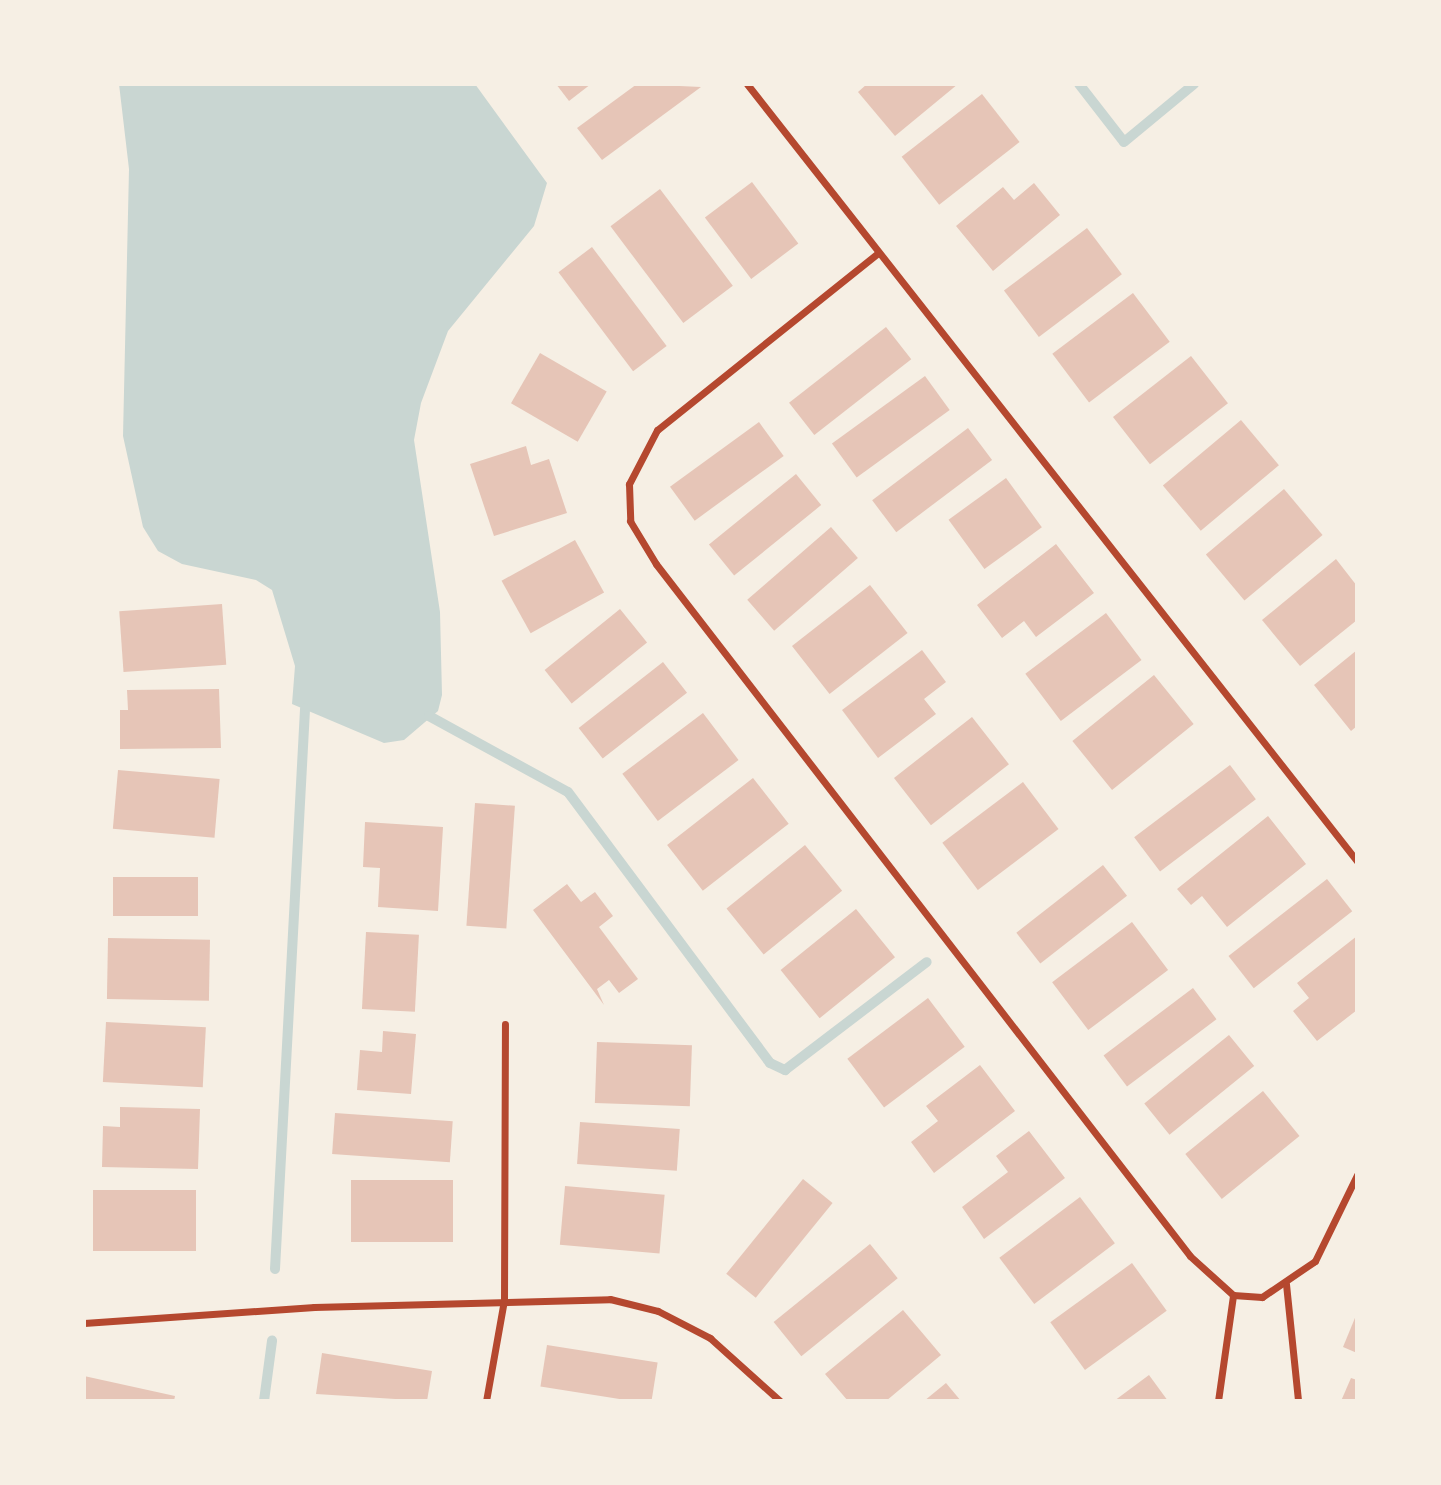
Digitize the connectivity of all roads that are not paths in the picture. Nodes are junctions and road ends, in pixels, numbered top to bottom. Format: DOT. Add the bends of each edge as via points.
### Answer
graph roads {
  1 [pos="747,84"];
  2 [pos="878,253"];
  3 [pos="1357,862"];
  4 [pos="505,1024"];
  5 [pos="1357,1175"];
  6 [pos="1286,1284"];
  7 [pos="1233,1295"];
  8 [pos="504,1300"];
  9 [pos="84,1323"];
  10 [pos="486,1401"];
  11 [pos="780,1401"];
  12 [pos="1218,1401"];
  13 [pos="1298,1401"];
  1 -- 2 [label="street"];
  2 -- 3 [label="street"];
  2 -- 7 [label="street" via="666,421 629,484 630,521 656,565 1190,1256"];
  4 -- 8 [label="street"];
  5 -- 6 [label="street" via="1315,1261"];
  6 -- 7 [label="street" via="1262,1297"];
  6 -- 13 [label="street"];
  7 -- 12 [label="street"];
  8 -- 9 [label="street"];
  8 -- 10 [label="street"];
  8 -- 11 [label="street" via="610,1299 647,1307 710,1338"];
}
